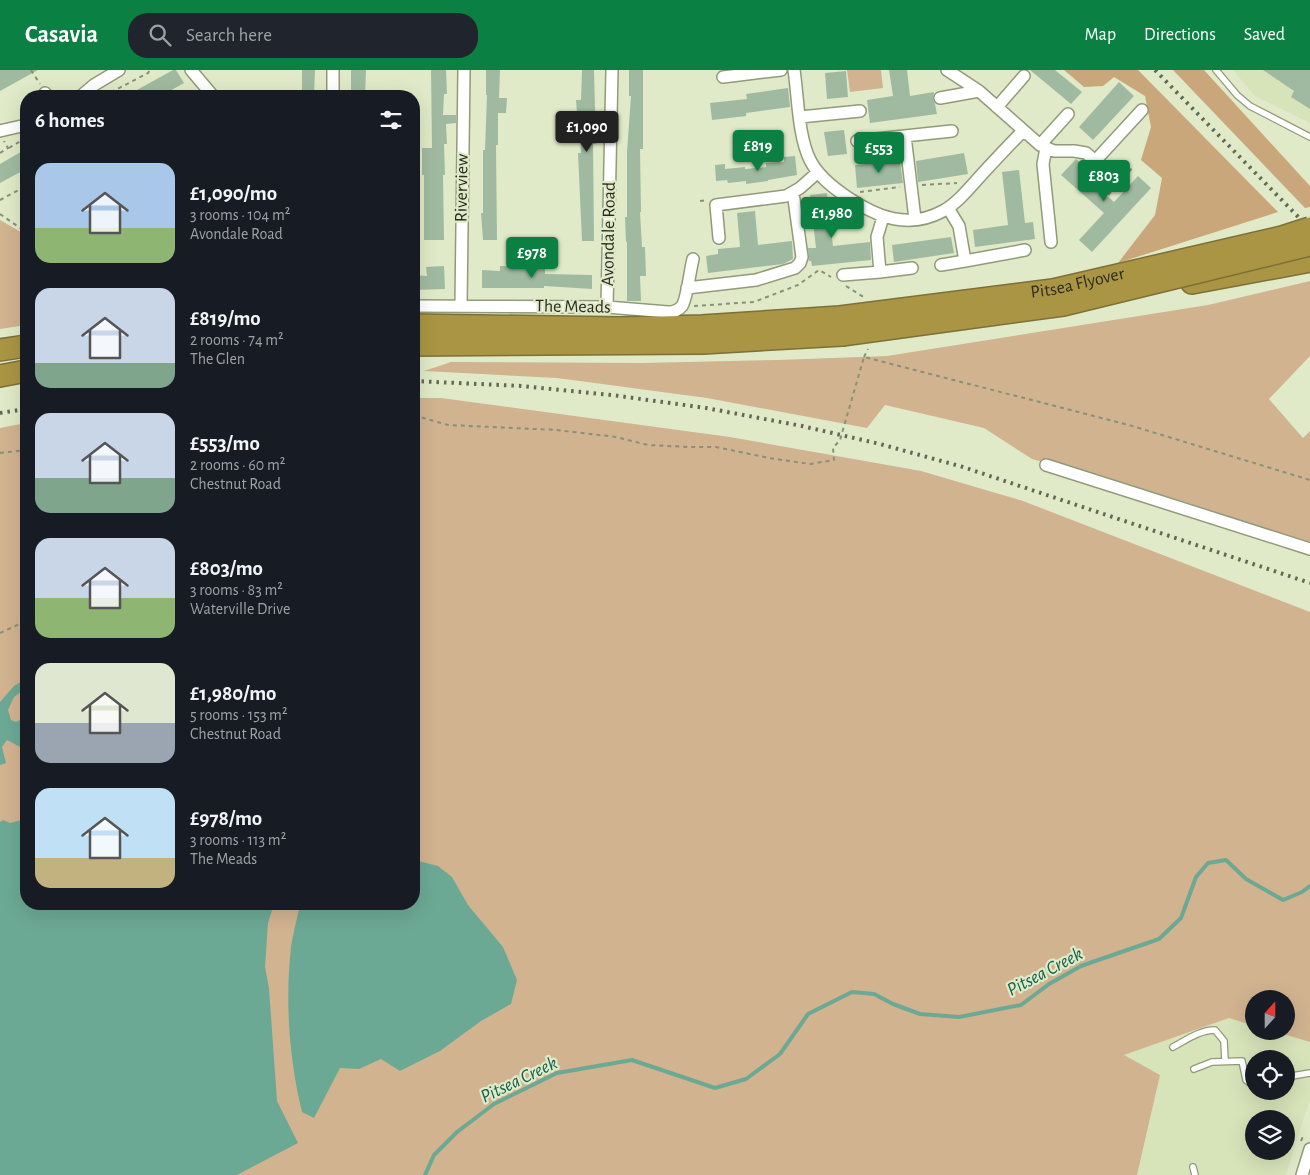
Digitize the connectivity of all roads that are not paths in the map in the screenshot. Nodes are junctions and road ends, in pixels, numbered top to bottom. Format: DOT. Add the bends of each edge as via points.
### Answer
graph roads {
  1 [pos="119,70"];
  2 [pos="191,70"];
  3 [pos="333,70"];
  4 [pos="464,70"];
  5 [pos="612,70"];
  6 [pos="781,70"];
  7 [pos="794,70"];
  8 [pos="947,70"];
  9 [pos="1216,70"];
  10 [pos="1024,76"];
  11 [pos="723,77"];
  12 [pos="88,90"];
  13 [pos="208,90"];
  14 [pos="332,90"];
  15 [pos="979,91"];
  16 [pos="940,98"];
  17 [pos="997,107"];
  18 [pos="1142,110"];
  19 [pos="860,111"];
  20 [pos="1068,114"];
  21 [pos="800,117"];
  22 [pos="20,127"];
  23 [pos="952,131"];
  24 [pos="1023,131"];
  25 [pos="2,136"];
  26 [pos="905,136"];
  27 [pos="1310,137"];
  28 [pos="857,141"];
  29 [pos="1043,147"];
  30 [pos="1096,160"];
  31 [pos="818,172"];
  32 [pos="1117,179"];
  33 [pos="794,199"];
  34 [pos="948,208"];
  35 [pos="1310,213"];
  36 [pos="882,217"];
  37 [pos="915,219"];
  38 [pos="1310,228"];
  39 [pos="719,238"];
  40 [pos="1051,242"];
  41 [pos="1310,245"];
  42 [pos="1025,250"];
  43 [pos="1191,258"];
  44 [pos="693,259"];
  45 [pos="966,261"];
  46 [pos="1310,261"];
  47 [pos="941,265"];
  48 [pos="912,268"];
  49 [pos="880,272"];
  50 [pos="840,279"];
  51 [pos="686,288"];
  52 [pos="1063,305"];
  53 [pos="420,306"];
  54 [pos="460,306"];
  55 [pos="608,308"];
  56 [pos="420,325"];
  57 [pos="841,326"];
  58 [pos="420,345"];
  59 [pos="20,347"];
  60 [pos="0,350"];
  61 [pos="20,372"];
  62 [pos="0,376"];
  63 [pos="1046,465"];
  64 [pos="1310,549"];
  65 [pos="1173,1047"];
  66 [pos="1225,1061"];
  67 [pos="1194,1069"];
  68 [pos="1310,1073"];
  69 [pos="1245,1075"];
  70 [pos="1295,1076"];
  71 [pos="1310,1149"];
  72 [pos="1193,1167"];
  73 [pos="1195,1175"];
  74 [pos="1302,1175"];
  1 -- 12 [label="street"];
  2 -- 13 [label="street"];
  3 -- 14 [label="street"];
  4 -- 54 [label="street, Riverview"];
  5 -- 55 [label="street, Avondale Road"];
  6 -- 11 [label="street"];
  7 -- 21 [label="street"];
  8 -- 15 [label="street"];
  9 -- 27 [label="lane" via="1236,95 1250,106"];
  10 -- 17 [label="street"];
  15 -- 16 [label="street"];
  15 -- 17 [label="street"];
  17 -- 24 [label="street"];
  18 -- 30 [label="street"];
  19 -- 21 [label="street"];
  20 -- 29 [label="street"];
  21 -- 31 [label="street" via="806,151"];
  22 -- 25 [label="street"];
  23 -- 26 [label="street"];
  24 -- 29 [label="street"];
  24 -- 34 [label="street"];
  26 -- 28 [label="street"];
  26 -- 37 [label="street"];
  29 -- 30 [label="street" via="1054,151 1080,151"];
  29 -- 40 [label="street"];
  30 -- 32 [label="street"];
  31 -- 36 [label="street" via="842,193"];
  31 -- 39 [label="street" via="786,196 716,205"];
  33 -- 51 [label="street" via="802,257 795,268 756,280"];
  34 -- 37 [label="street"];
  34 -- 45 [label="street" via="959,226"];
  35 -- 43 [label="highway, bridge"];
  36 -- 37 [label="street"];
  36 -- 49 [label="street" via="877,237"];
  38 -- 43 [label="highway, Pitsea Flyover, bridge"];
  41 -- 52 [label="highway, Pitsea Flyover, bridge"];
  42 -- 45 [label="street"];
  43 -- 57 [label="highway, Pitsea Flyover, bridge" via="1053,290"];
  44 -- 51 [label="street"];
  45 -- 47 [label="street"];
  46 -- 52 [label="highway, bridge"];
  48 -- 49 [label="street"];
  49 -- 50 [label="street"];
  51 -- 55 [label="street, The Meads" via="681,308 676,311"];
  52 -- 57 [label="highway, Pitsea Flyover, bridge"];
  53 -- 54 [label="street, The Meads"];
  54 -- 55 [label="street, The Meads"];
  56 -- 57 [label="highway"];
  57 -- 58 [label="highway" via="703,343"];
  59 -- 60 [label="highway"];
  61 -- 62 [label="highway"];
  63 -- 64 [label="street"];
  65 -- 66 [label="lane" via="1194,1035 1215,1030 1224,1041"];
  66 -- 67 [label="lane"];
  66 -- 69 [label="lane" via="1242,1061"];
  68 -- 70 [label="lane"];
  71 -- 74 [label="street"];
  72 -- 73 [label="lane"];
}
